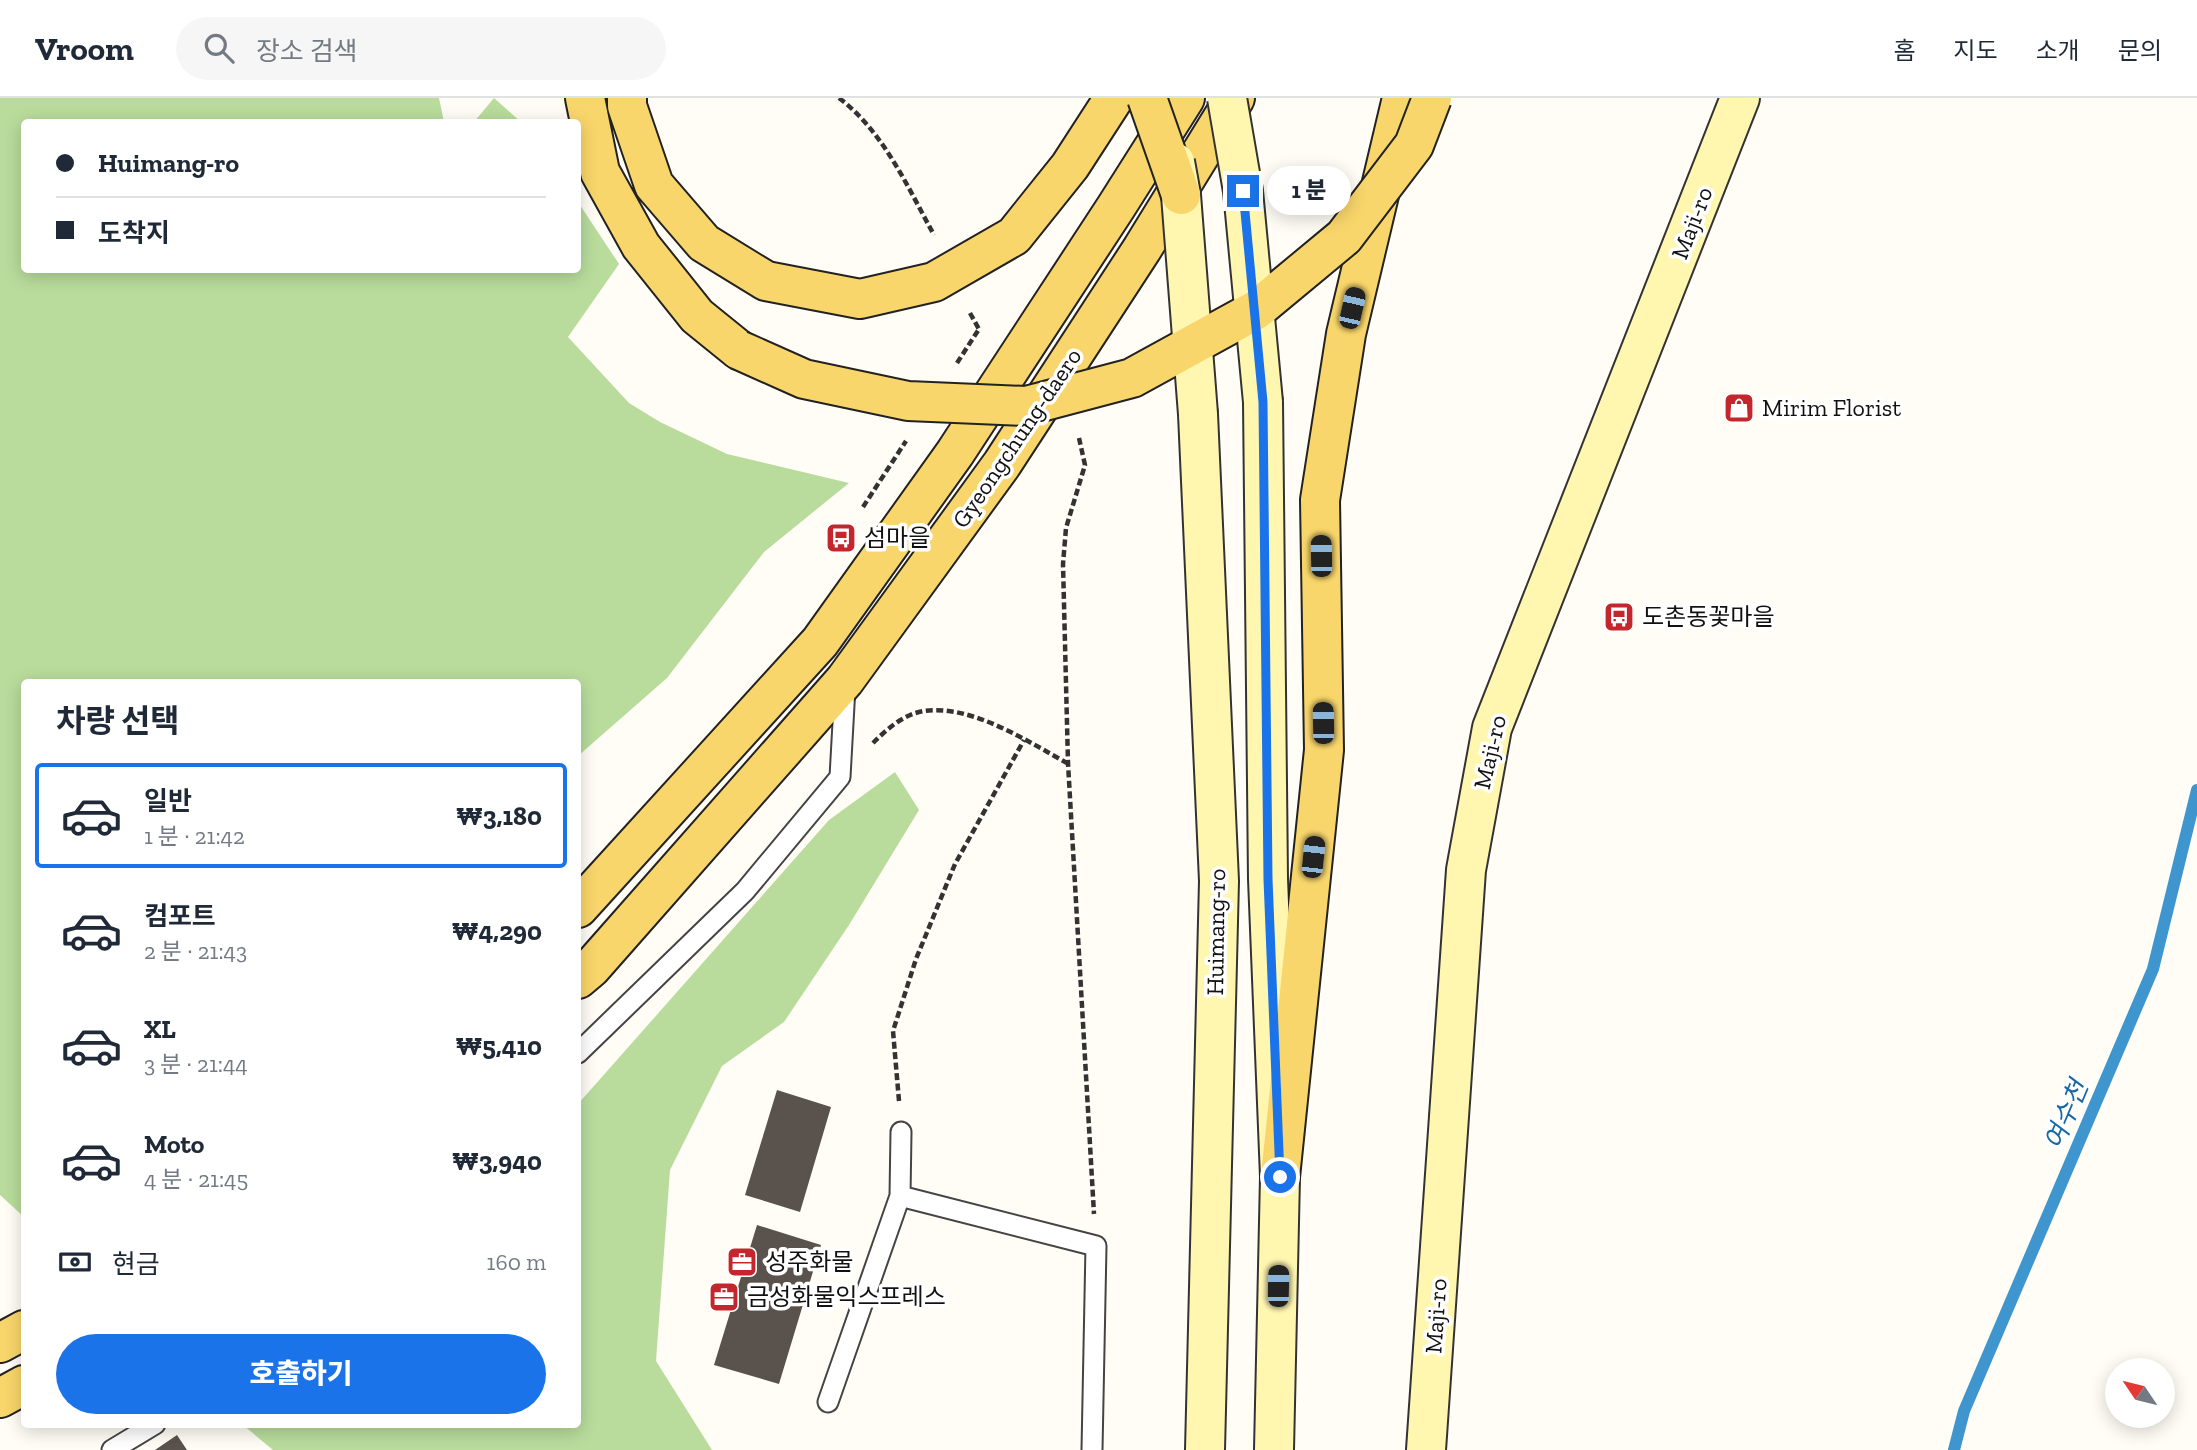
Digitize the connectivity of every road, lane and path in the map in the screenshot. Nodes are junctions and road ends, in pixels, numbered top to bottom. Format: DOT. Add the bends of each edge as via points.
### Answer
graph roads {
  1 [pos="585,98"];
  2 [pos="626,98"];
  3 [pos="839,98"];
  4 [pos="1114,98"];
  5 [pos="1147,98"];
  6 [pos="1163,98"];
  7 [pos="1185,98"];
  8 [pos="1227,98"];
  9 [pos="1235,98"];
  10 [pos="1402,98"];
  11 [pos="1432,98"];
  12 [pos="1740,98"];
  13 [pos="1181,194"];
  14 [pos="936,239"];
  15 [pos="970,313"];
  16 [pos="984,336"];
  17 [pos="1079,438"];
  18 [pos="845,680"];
  19 [pos="1024,740"];
  20 [pos="1068,763"];
  21 [pos="840,777"];
  22 [pos="581,905"];
  23 [pos="581,976"];
  24 [pos="581,1050"];
  25 [pos="901,1132"];
  26 [pos="1280,1177"];
  27 [pos="900,1196"];
  28 [pos="1096,1246"];
  29 [pos="21,1332"];
  30 [pos="0,1343"];
  31 [pos="21,1387"];
  32 [pos="0,1398"];
  33 [pos="828,1402"];
  34 [pos="148,1428"];
  35 [pos="112,1450"];
  36 [pos="1092,1450"];
  37 [pos="1205,1450"];
  38 [pos="1274,1450"];
  39 [pos="1426,1450"];
  1 -- 11 [label="main road, bridge" via="600,172 641,246 697,316 739,350 804,379 908,401 1026,406 1132,378 1256,310 1344,237 1414,145"];
  2 -- 4 [label="main road" via="654,185 704,243 766,281 860,299 934,282 1014,236 1070,166"];
  3 -- 14 [label="path" via="873,131"];
  5 -- 13 [label="main road, bridge"];
  6 -- 13 [label="main road, Huimang-ro, bridge"];
  7 -- 22 [label="main road, Gyeongchung-daero" via="955,453 820,642"];
  8 -- 26 [label="main road, Huimang-ro, bridge" via="1243,191 1263,402 1268,879"];
  9 -- 18 [label="main road, Gyeongchung-daero" via="1002,464"];
  10 -- 26 [label="main road" via="1346,334 1320,500 1324,750"];
  12 -- 39 [label="main road, Maji-ro" via="1492,728 1466,870"];
  13 -- 37 [label="main road, Huimang-ro, bridge" via="1198,414 1219,881"];
  15 -- 16 [label="path"];
  17 -- 20 [label="path" via="1085,465 1066,528 1063,564"];
  18 -- 21 [label="lane"];
  18 -- 23 [label="main road, Gyeongchung-daero"];
  19 -- 20 [label="path"];
  19 -- 21 [label="path" via="983,720 922,711 890,725"];
  19 -- 25 [label="path" via="955,864 893,1031"];
  20 -- 28 [label="path"];
  21 -- 24 [label="lane" via="745,891"];
  25 -- 27 [label="lane"];
  26 -- 38 [label="main road, Huimang-ro"];
  27 -- 28 [label="lane"];
  27 -- 33 [label="lane"];
  28 -- 36 [label="lane"];
  29 -- 30 [label="main road"];
  31 -- 32 [label="main road"];
  34 -- 35 [label="lane"];
}
